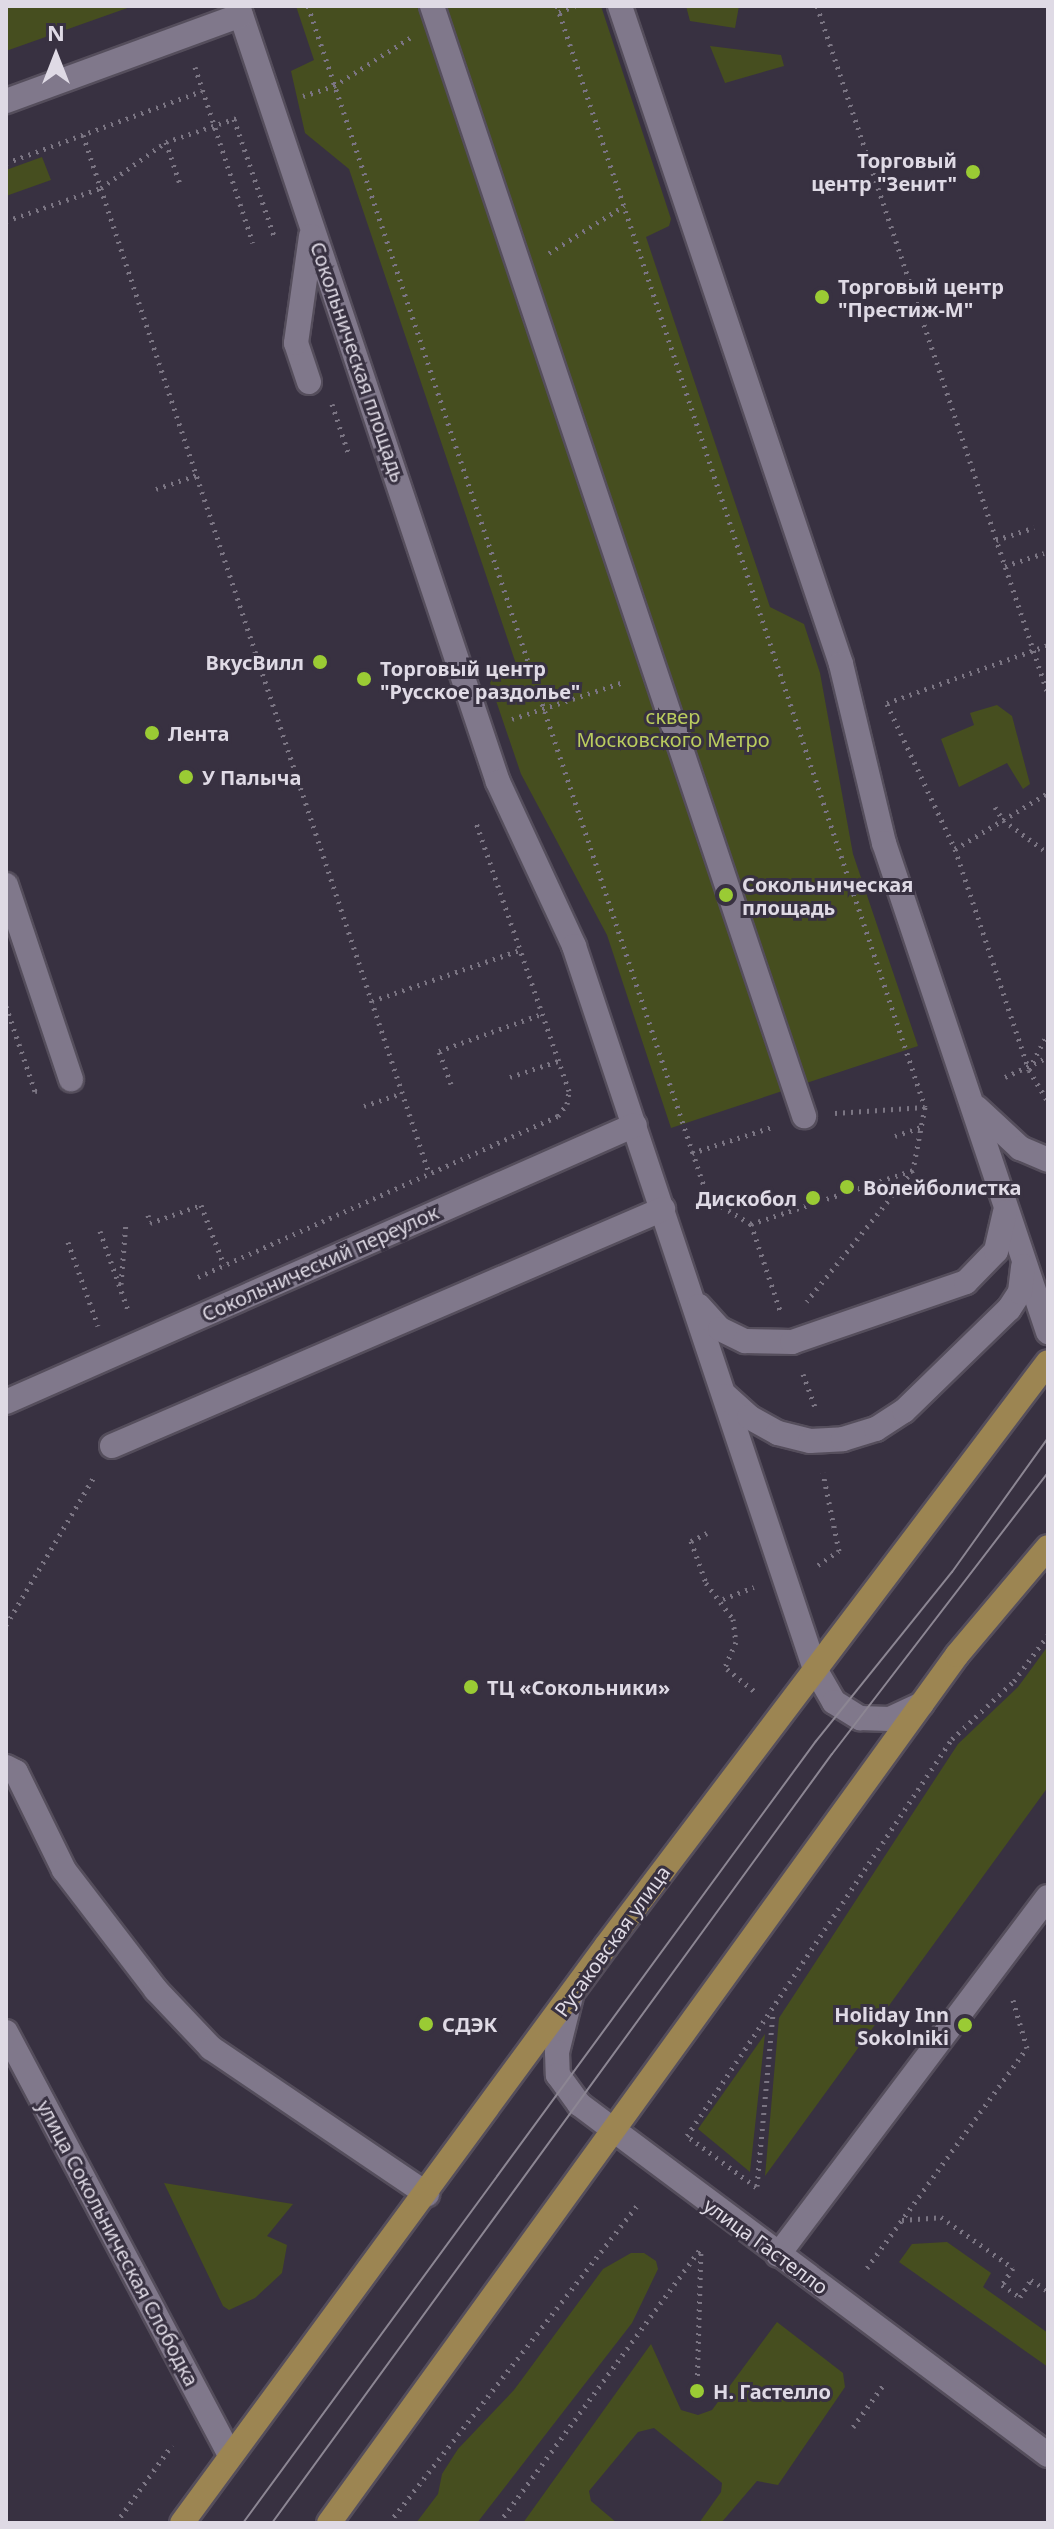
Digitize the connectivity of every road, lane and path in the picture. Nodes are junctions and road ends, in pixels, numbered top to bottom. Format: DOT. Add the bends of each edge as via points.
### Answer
graph roads {
  1 [pos="308,6"];
  2 [pos="575,6"];
  3 [pos="620,6"];
  4 [pos="817,6"];
  5 [pos="558,9"];
  6 [pos="240,11"];
  7 [pos="435,14"];
  8 [pos="193,58"];
  9 [pos="334,86"];
  10 [pos="202,91"];
  11 [pos="295,99"];
  12 [pos="6,101"];
  13 [pos="248,114"];
  14 [pos="214,125"];
  15 [pos="83,135"];
  16 [pos="166,142"];
  17 [pos="6,163"];
  18 [pos="180,184"];
  19 [pos="101,188"];
  20 [pos="624,206"];
  21 [pos="6,221"];
  22 [pos="312,228"];
  23 [pos="253,243"];
  24 [pos="521,271"];
  25 [pos="309,382"];
  26 [pos="197,475"];
  27 [pos="156,489"];
  28 [pos="1034,528"];
  29 [pos="996,540"];
  30 [pos="1044,553"];
  31 [pos="1005,566"];
  32 [pos="1048,645"];
  33 [pos="1033,651"];
  34 [pos="655,671"];
  35 [pos="1048,694"];
  36 [pos="543,709"];
  37 [pos="503,722"];
  38 [pos="1048,793"];
  39 [pos="995,807"];
  40 [pos="1003,820"];
  41 [pos="955,849"];
  42 [pos="1048,853"];
  43 [pos="6,885"];
  44 [pos="520,950"];
  45 [pos="372,1001"];
  46 [pos="6,1006"];
  47 [pos="1048,1034"];
  48 [pos="1048,1057"];
  49 [pos="558,1061"];
  50 [pos="1029,1070"];
  51 [pos="510,1077"];
  52 [pos="1005,1077"];
  53 [pos="71,1079"];
  54 [pos="451,1084"];
  55 [pos="35,1091"];
  56 [pos="402,1093"];
  57 [pos="970,1099"];
  58 [pos="1048,1102"];
  59 [pos="364,1106"];
  60 [pos="804,1116"];
  61 [pos="635,1125"];
  62 [pos="922,1127"];
  63 [pos="895,1136"];
  64 [pos="1048,1160"];
  65 [pos="913,1170"];
  66 [pos="429,1173"];
  67 [pos="1002,1196"];
  68 [pos="663,1209"];
  69 [pos="148,1215"];
  70 [pos="126,1222"];
  71 [pos="751,1224"];
  72 [pos="100,1231"];
  73 [pos="68,1242"];
  74 [pos="1021,1252"];
  75 [pos="224,1265"];
  76 [pos="183,1285"];
  77 [pos="688,1286"];
  78 [pos="143,1305"];
  79 [pos="129,1312"];
  80 [pos="796,1314"];
  81 [pos="98,1326"];
  82 [pos="786,1326"];
  83 [pos="1048,1332"];
  84 [pos="1048,1362"];
  85 [pos="801,1370"];
  86 [pos="724,1394"];
  87 [pos="6,1402"];
  88 [pos="820,1422"];
  89 [pos="112,1446"];
  90 [pos="820,1459"];
  91 [pos="707,1533"];
  92 [pos="1048,1547"];
  93 [pos="818,1565"];
  94 [pos="754,1587"];
  95 [pos="723,1599"];
  96 [pos="6,1625"];
  97 [pos="1048,1635"];
  98 [pos="815,1669"];
  99 [pos="754,1691"];
  100 [pos="922,1704"];
  101 [pos="6,1767"];
  102 [pos="1048,1897"];
  103 [pos="571,1996"];
  104 [pos="1011,1996"];
  105 [pos="774,2009"];
  106 [pos="6,2032"];
  107 [pos="612,2133"];
  108 [pos="427,2194"];
  109 [pos="640,2202"];
  110 [pos="901,2220"];
  111 [pos="778,2255"];
  112 [pos="867,2268"];
  113 [pos="1048,2291"];
  114 [pos="884,2384"];
  115 [pos="697,2391"];
  116 [pos="853,2427"];
  117 [pos="172,2445"];
  118 [pos="229,2454"];
  119 [pos="1048,2455"];
  120 [pos="116,2523"];
  121 [pos="182,2523"];
  122 [pos="329,2523"];
  123 [pos="389,2523"];
  124 [pos="499,2523"];
  1 -- 9 [label="path"];
  2 -- 5 [label="path"];
  3 -- 57 [label="street" via="841,664 884,843"];
  4 -- 29 [label="path"];
  5 -- 20 [label="path"];
  6 -- 12 [label="street"];
  6 -- 22 [label="street, Сокольническая площадь"];
  7 -- 9 [label="path"];
  7 -- 24 [label="street"];
  8 -- 10 [label="path"];
  9 -- 11 [label="path"];
  9 -- 36 [label="path"];
  10 -- 14 [label="path"];
  10 -- 15 [label="path"];
  13 -- 14 [label="path"];
  14 -- 16 [label="path"];
  14 -- 23 [label="path"];
  15 -- 17 [label="path"];
  15 -- 19 [label="path"];
  16 -- 18 [label="path"];
  16 -- 19 [label="path"];
  19 -- 21 [label="path"];
  19 -- 26 [label="path"];
  20 -- 24 [label="path"];
  20 -- 62 [label="path" via="925,1107"];
  22 -- 25 [label="street" via="296,343"];
  22 -- 61 [label="street, Сокольническая площадь" via="498,782 574,946"];
  24 -- 34 [label="street"];
  26 -- 27 [label="path"];
  26 -- 45 [label="path"];
  28 -- 29 [label="path"];
  29 -- 31 [label="path"];
  30 -- 31 [label="path"];
  31 -- 33 [label="path"];
  32 -- 33 [label="path"];
  33 -- 35 [label="path"];
  33 -- 41 [label="path" via="887,703"];
  34 -- 36 [label="path"];
  34 -- 60 [label="street"];
  36 -- 37 [label="path"];
  36 -- 71 [label="path" via="708,1198"];
  38 -- 40 [label="path"];
  39 -- 40 [label="path"];
  40 -- 41 [label="path"];
  40 -- 42 [label="path"];
  41 -- 50 [label="path"];
  43 -- 53 [label="street"];
  44 -- 45 [label="path"];
  45 -- 56 [label="path"];
  46 -- 55 [label="path"];
  47 -- 50 [label="path"];
  48 -- 50 [label="path"];
  49 -- 51 [label="path"];
  49 -- 54 [label="path" via="542,1014 439,1051"];
  49 -- 66 [label="path" via="569,1091 558,1116"];
  50 -- 52 [label="path"];
  50 -- 58 [label="path"];
  56 -- 59 [label="path"];
  56 -- 66 [label="path"];
  57 -- 64 [label="street" via="991,1127"];
  57 -- 67 [label="street"];
  61 -- 68 [label="street, Сокольническая площадь"];
  61 -- 87 [label="street, Сокольнический переулок"];
  62 -- 63 [label="path"];
  62 -- 65 [label="path"];
  65 -- 71 [label="path"];
  65 -- 80 [label="path"];
  66 -- 75 [label="path"];
  67 -- 74 [label="street"];
  67 -- 77 [label="street" via="1002,1238 988,1263 966,1282 792,1342 745,1341 720,1329"];
  68 -- 77 [label="street, Сокольническая площадь"];
  68 -- 89 [label="street"];
  69 -- 75 [label="path" via="150,1223 201,1205"];
  70 -- 72 [label="path" via="121,1289"];
  71 -- 82 [label="path"];
  73 -- 81 [label="path"];
  74 -- 83 [label="street"];
  74 -- 86 [label="street" via="1020,1292 1009,1309 904,1411 876,1429 810,1441 778,1433 749,1417"];
  75 -- 76 [label="path"];
  77 -- 86 [label="street, Сокольническая площадь"];
  78 -- 79 [label="path"];
  84 -- 98 [label="main road, Русаковская улица"];
  85 -- 88 [label="path"];
  86 -- 98 [label="street, Сокольническая площадь"];
  89 -- 96 [label="path"];
  90 -- 93 [label="path" via="839,1551"];
  91 -- 95 [label="path" via="691,1541 706,1583"];
  92 -- 100 [label="main road"];
  94 -- 95 [label="path"];
  95 -- 99 [label="path" via="736,1642 726,1668"];
  97 -- 105 [label="path" via="1014,1681 952,1739"];
  98 -- 100 [label="street, Сокольническая площадь" via="834,1702 860,1718 890,1719"];
  98 -- 103 [label="main road, Русаковская улица"];
  100 -- 107 [label="main road"];
  101 -- 108 [label="street" via="16,1772 64,1870 156,1990 211,2048"];
  102 -- 111 [label="street"];
  103 -- 107 [label="street, улица Гастелло" via="557,2052 558,2075 579,2104"];
  103 -- 108 [label="main road, Русаковская улица"];
  104 -- 110 [label="path" via="1027,2048"];
  105 -- 105 [label="path" via="770,2042 756,2187 687,2136"];
  106 -- 118 [label="street, улица Сокольническая Слободка"];
  107 -- 111 [label="street, улица Гастелло"];
  107 -- 122 [label="main road"];
  108 -- 118 [label="main road, Русаковская улица"];
  109 -- 123 [label="path"];
  110 -- 112 [label="path"];
  110 -- 113 [label="path" via="941,2217 1013,2268 1002,2285 1020,2297 1031,2280"];
  111 -- 119 [label="street, улица Гастелло"];
  114 -- 116 [label="path"];
  115 -- 124 [label="path" via="701,2248"];
  117 -- 120 [label="path"];
  118 -- 121 [label="main road, Русаковская улица"];
}
